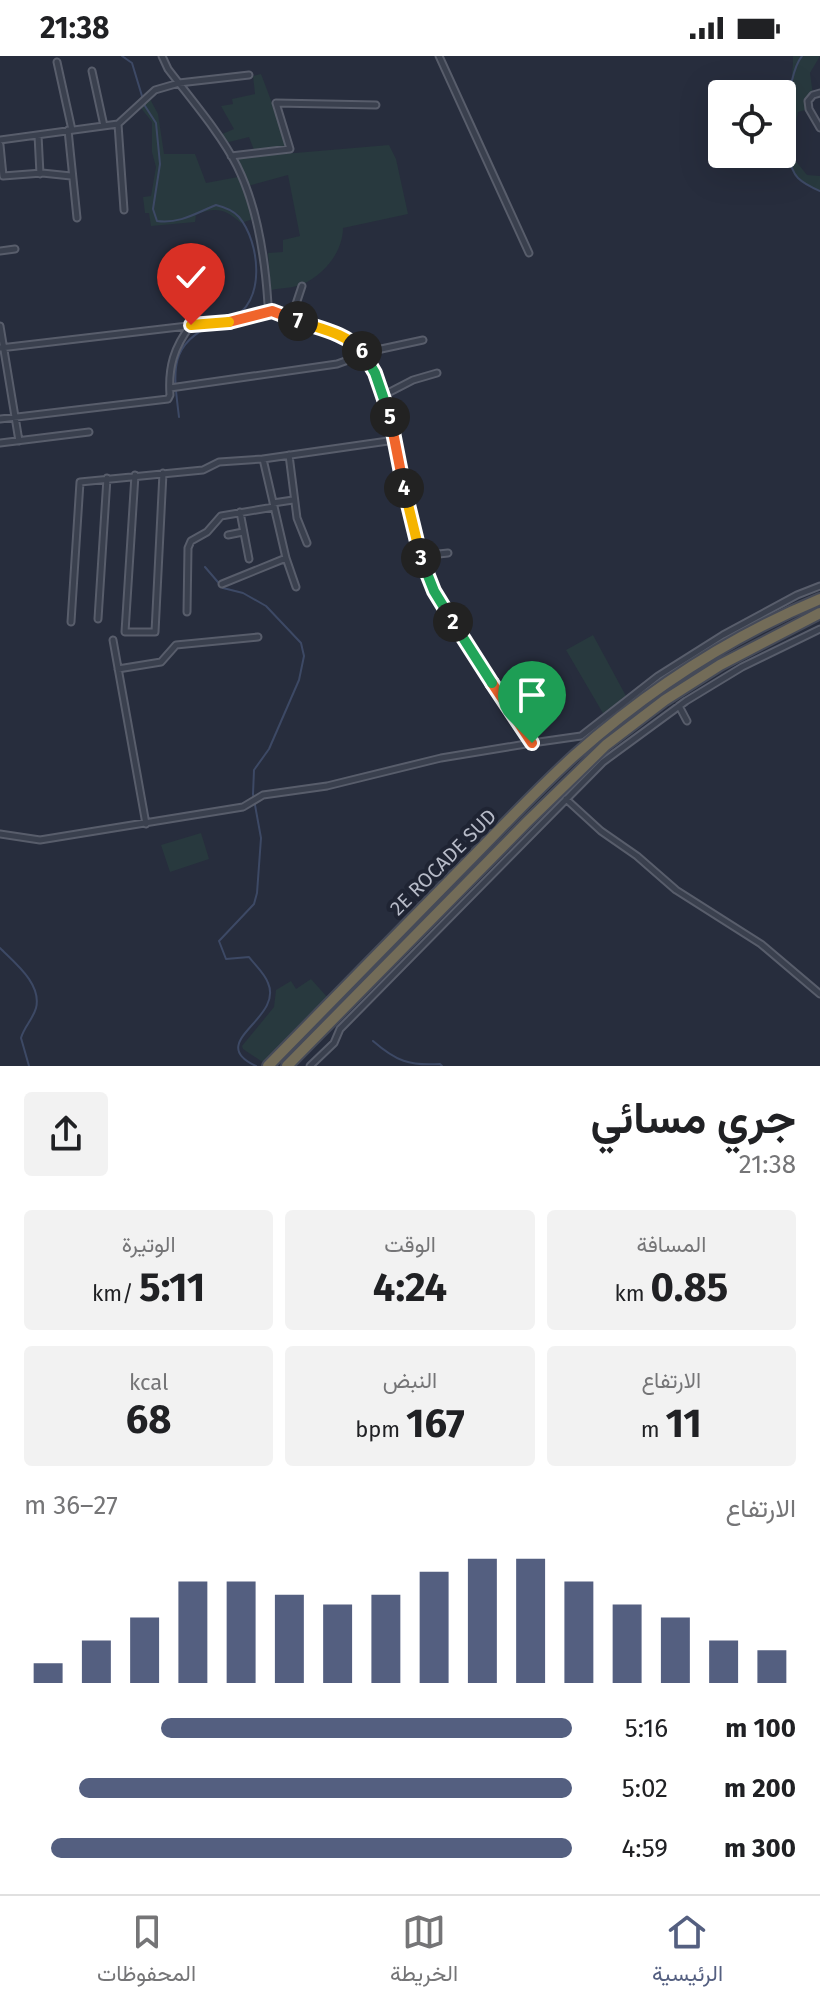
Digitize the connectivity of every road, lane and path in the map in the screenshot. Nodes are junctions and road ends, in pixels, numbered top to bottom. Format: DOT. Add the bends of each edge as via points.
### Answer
graph roads {
  1 [pos="162,56"];
  2 [pos="439,56"];
  3 [pos="57,62"];
  4 [pos="92,71"];
  5 [pos="249,75"];
  6 [pos="179,83"];
  7 [pos="820,93"];
  8 [pos="376,105"];
  9 [pos="118,124"];
  10 [pos="104,126"];
  11 [pos="820,128"];
  12 [pos="70,130"];
  13 [pos="38,134"];
  14 [pos="0,143"];
  15 [pos="231,156"];
  16 [pos="40,174"];
  17 [pos="71,176"];
  18 [pos="124,210"];
  19 [pos="77,218"];
  20 [pos="15,249"];
  21 [pos="0,251"];
  22 [pos="529,253"];
  23 [pos="302,286"];
  24 [pos="272,311"];
  25 [pos="291,319"];
  26 [pos="191,325"];
  27 [pos="0,326"];
  28 [pos="423,340"];
  29 [pos="2,348"];
  30 [pos="366,356"];
  31 [pos="9,372"];
  32 [pos="0,373"];
  33 [pos="437,373"];
  34 [pos="170,388"];
  35 [pos="384,395"];
  36 [pos="14,418"];
  37 [pos="0,419"];
  38 [pos="89,432"];
  39 [pos="395,440"];
  40 [pos="19,441"];
  41 [pos="0,443"];
  42 [pos="289,455"];
  43 [pos="263,459"];
  44 [pos="163,473"];
  45 [pos="135,475"];
  46 [pos="107,478"];
  47 [pos="293,500"];
  48 [pos="274,505"];
  49 [pos="240,512"];
  50 [pos="243,532"];
  51 [pos="228,535"];
  52 [pos="307,543"];
  53 [pos="448,553"];
  54 [pos="420,556"];
  55 [pos="286,558"];
  56 [pos="249,559"];
  57 [pos="222,584"];
  58 [pos="820,586"];
  59 [pos="296,587"];
  60 [pos="820,599"];
  61 [pos="187,612"];
  62 [pos="820,613"];
  63 [pos="98,619"];
  64 [pos="71,622"];
  65 [pos="820,629"];
  66 [pos="258,637"];
  67 [pos="113,640"];
  68 [pos="118,669"];
  69 [pos="679,706"];
  70 [pos="687,721"];
  71 [pos="532,743"];
  72 [pos="566,799"];
  73 [pos="146,824"];
  74 [pos="0,834"];
  75 [pos="820,994"];
  76 [pos="268,1066"];
  77 [pos="287,1066"];
  78 [pos="310,1066"];
  1 -- 6 [label="street"];
  2 -- 22 [label="street"];
  3 -- 12 [label="street"];
  4 -- 10 [label="street"];
  5 -- 6 [label="street"];
  6 -- 9 [label="street" via="148,94"];
  6 -- 15 [label="street"];
  7 -- 11 [label="street" via="808,101"];
  8 -- 15 [label="street" via="276,103 290,149"];
  9 -- 10 [label="street"];
  9 -- 18 [label="street"];
  10 -- 12 [label="street"];
  12 -- 13 [label="street"];
  12 -- 17 [label="street"];
  13 -- 14 [label="street"];
  13 -- 16 [label="street"];
  14 -- 16 [label="street" via="3,176"];
  15 -- 24 [label="street" via="259,232"];
  16 -- 17 [label="street"];
  17 -- 19 [label="street"];
  20 -- 21 [label="street"];
  23 -- 25 [label="street"];
  24 -- 25 [label="street"];
  24 -- 26 [label="street"];
  25 -- 30 [label="street" via="341,335"];
  26 -- 29 [label="street"];
  26 -- 34 [label="street" via="177,342"];
  27 -- 29 [label="street"];
  28 -- 30 [label="street"];
  29 -- 31 [label="street"];
  30 -- 34 [label="street"];
  30 -- 35 [label="street"];
  31 -- 32 [label="street"];
  31 -- 36 [label="street"];
  33 -- 35 [label="street"];
  34 -- 36 [label="street" via="168,399"];
  35 -- 39 [label="street"];
  36 -- 37 [label="street"];
  36 -- 40 [label="street"];
  38 -- 40 [label="street"];
  39 -- 42 [label="street"];
  39 -- 54 [label="street"];
  40 -- 41 [label="street"];
  42 -- 43 [label="street"];
  42 -- 47 [label="street"];
  43 -- 44 [label="street"];
  43 -- 48 [label="street"];
  44 -- 45 [label="street"];
  44 -- 45 [label="street" via="155,632 125,632"];
  45 -- 46 [label="street"];
  46 -- 63 [label="street"];
  46 -- 64 [label="street" via="80,482"];
  47 -- 48 [label="street"];
  47 -- 52 [label="street"];
  48 -- 49 [label="street"];
  48 -- 55 [label="street"];
  49 -- 50 [label="street"];
  49 -- 61 [label="street" via="219,517 189,544"];
  50 -- 51 [label="street"];
  50 -- 56 [label="street"];
  53 -- 54 [label="street"];
  54 -- 71 [label="street" via="434,591"];
  55 -- 57 [label="street"];
  55 -- 59 [label="street"];
  58 -- 71 [label="street" via="723,635 658,676 581,736"];
  60 -- 76 [label="highway, 2E ROCADE SUD" via="706,658 607,728 544,785"];
  62 -- 77 [label="highway, 2E ROCADE SUD" via="711,671 606,745"];
  65 -- 69 [label="street" via="742,667"];
  66 -- 68 [label="street" via="176,645 161,662"];
  67 -- 68 [label="street"];
  68 -- 73 [label="street"];
  69 -- 70 [label="street"];
  69 -- 72 [label="street" via="603,762"];
  71 -- 73 [label="street" via="263,795 249,805"];
  72 -- 75 [label="street" via="676,890 761,944"];
  72 -- 78 [label="street"];
  73 -- 74 [label="street" via="40,840"];
}
